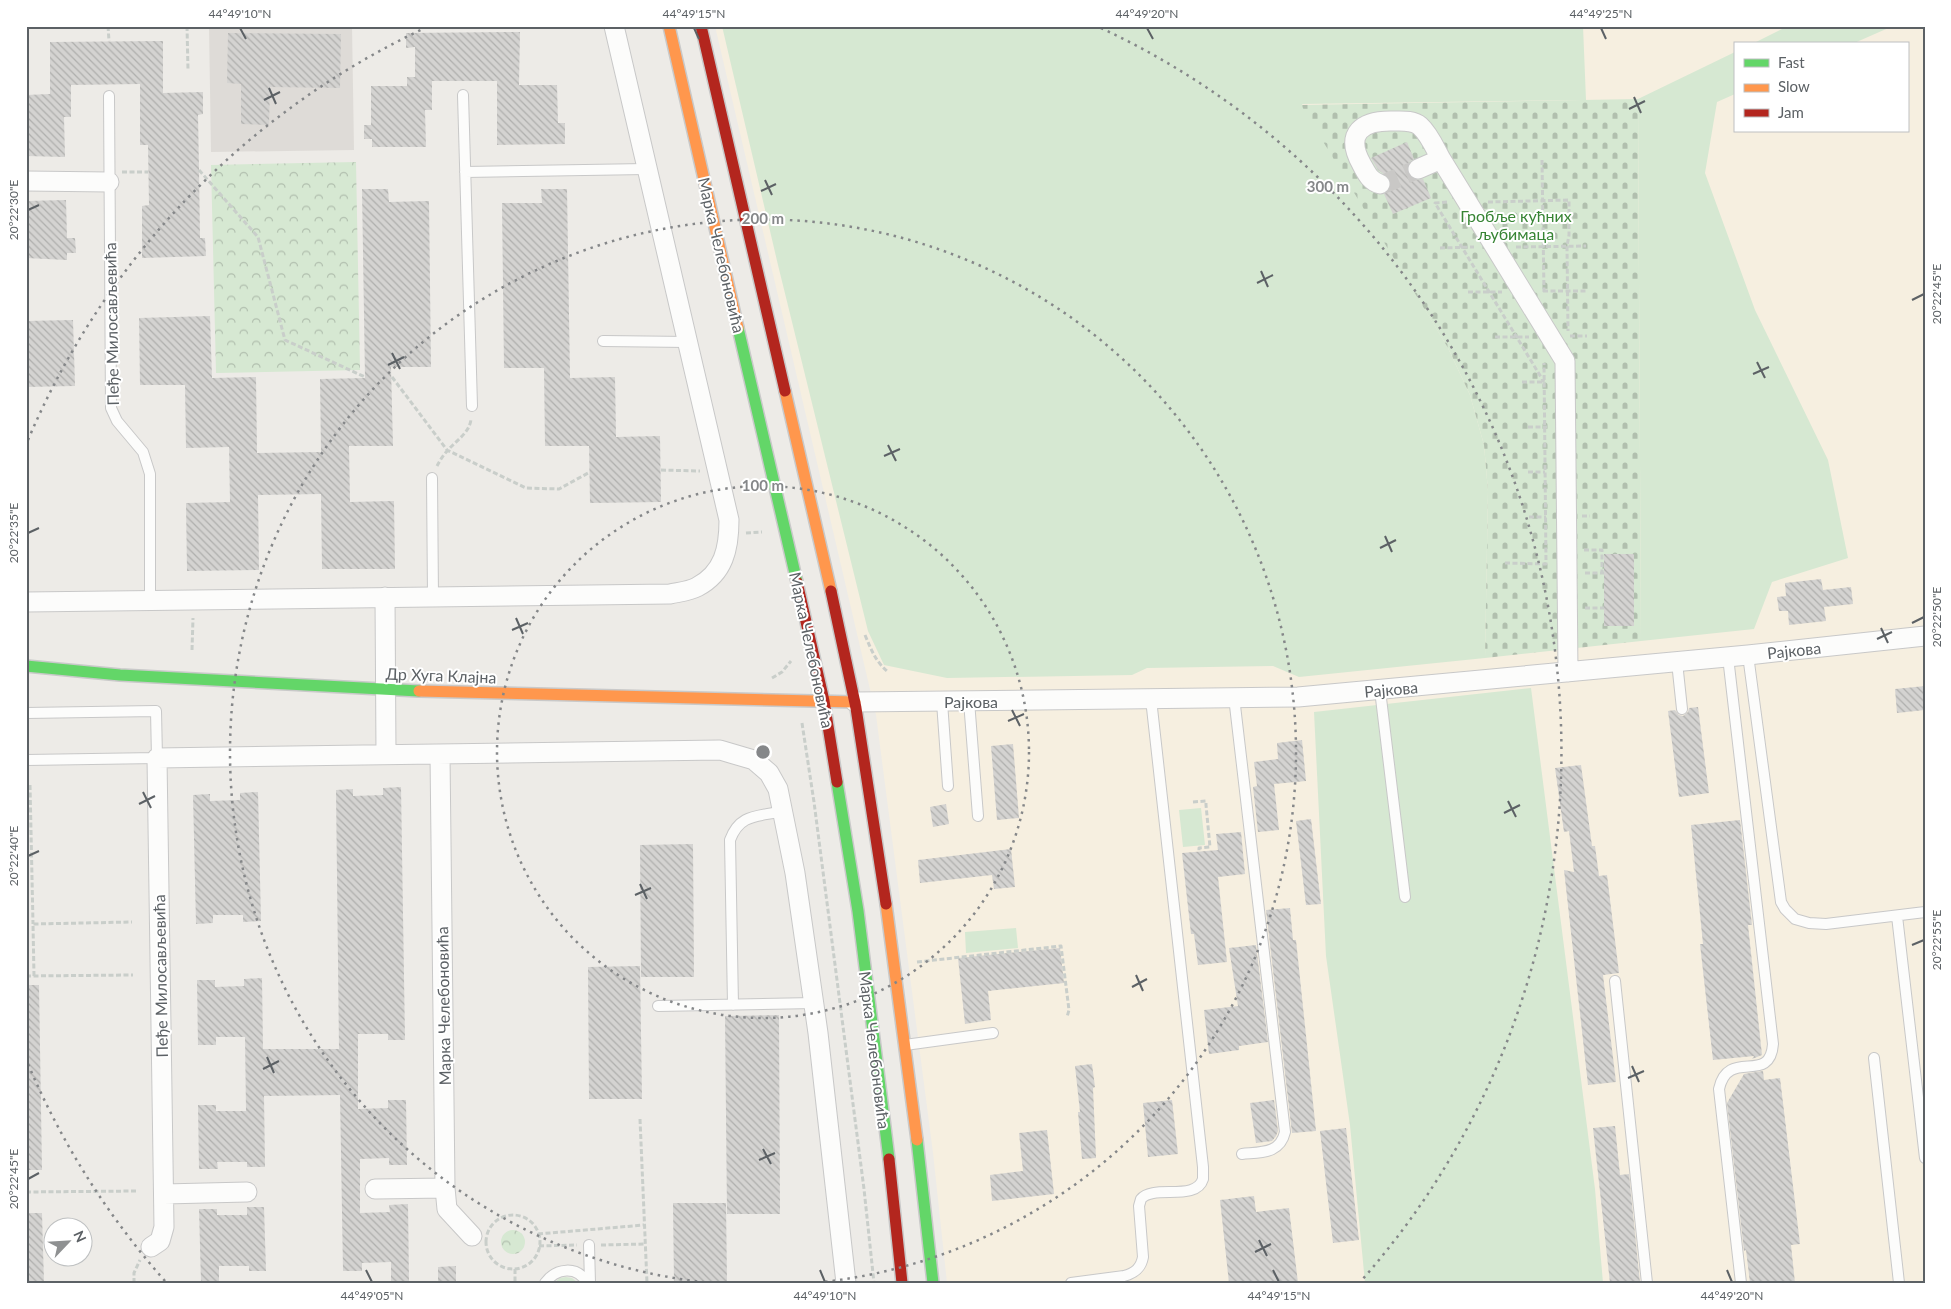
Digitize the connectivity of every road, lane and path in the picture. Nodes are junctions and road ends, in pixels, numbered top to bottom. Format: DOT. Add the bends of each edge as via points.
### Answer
graph roads {
  1 [pos="108,26"];
  2 [pos="187,26"];
  3 [pos="614,26"];
  4 [pos="669,26"];
  5 [pos="701,26"];
  6 [pos="109,41"];
  7 [pos="188,70"];
  8 [pos="463,95"];
  9 [pos="109,96"];
  10 [pos="1441,159"];
  11 [pos="1542,160"];
  12 [pos="646,169"];
  13 [pos="1418,169"];
  14 [pos="199,170"];
  15 [pos="148,172"];
  16 [pos="465,172"];
  17 [pos="109,177"];
  18 [pos="26,181"];
  19 [pos="1380,184"];
  20 [pos="1569,200"];
  21 [pos="1544,327"];
  22 [pos="603,341"];
  23 [pos="688,342"];
  24 [pos="1565,361"];
  25 [pos="392,376"];
  26 [pos="365,377"];
  27 [pos="472,406"];
  28 [pos="447,450"];
  29 [pos="661,470"];
  30 [pos="718,471"];
  31 [pos="590,472"];
  32 [pos="432,478"];
  33 [pos="764,532"];
  34 [pos="729,533"];
  35 [pos="1602,550"];
  36 [pos="1505,563"];
  37 [pos="1602,573"];
  38 [pos="384,597"];
  39 [pos="434,597"];
  40 [pos="150,600"];
  41 [pos="194,600"];
  42 [pos="26,602"];
  43 [pos="865,634"];
  44 [pos="1925,636"];
  45 [pos="192,650"];
  46 [pos="1748,655"];
  47 [pos="1728,657"];
  48 [pos="1677,662"];
  49 [pos="26,666"];
  50 [pos="888,672"];
  51 [pos="1568,672"];
  52 [pos="386,690"];
  53 [pos="1380,690"];
  54 [pos="1234,697"];
  55 [pos="1150,699"];
  56 [pos="824,701"];
  57 [pos="855,702"];
  58 [pos="942,702"];
  59 [pos="969,702"];
  60 [pos="1682,709"];
  61 [pos="26,713"];
  62 [pos="803,732"];
  63 [pos="386,754"];
  64 [pos="440,755"];
  65 [pos="157,758"];
  66 [pos="26,760"];
  67 [pos="30,785"];
  68 [pos="948,786"];
  69 [pos="1193,802"];
  70 [pos="783,811"];
  71 [pos="978,816"];
  72 [pos="1199,852"];
  73 [pos="1405,896"];
  74 [pos="1925,912"];
  75 [pos="1897,916"];
  76 [pos="132,922"];
  77 [pos="33,924"];
  78 [pos="917,962"];
  79 [pos="133,975"];
  80 [pos="26,976"];
  81 [pos="34,976"];
  82 [pos="1615,981"];
  83 [pos="733,1004"];
  84 [pos="814,1004"];
  85 [pos="658,1006"];
  86 [pos="1067,1017"];
  87 [pos="993,1033"];
  88 [pos="905,1045"];
  89 [pos="1874,1058"];
  90 [pos="640,1119"];
  91 [pos="1242,1154"];
  92 [pos="1925,1158"];
  93 [pos="445,1188"];
  94 [pos="376,1189"];
  95 [pos="136,1191"];
  96 [pos="26,1192"];
  97 [pos="247,1192"];
  98 [pos="164,1194"];
  99 [pos="644,1224"];
  100 [pos="538,1234"];
  101 [pos="472,1236"];
  102 [pos="589,1245"];
  103 [pos="150,1247"];
  104 [pos="515,1269"];
  105 [pos="134,1283"];
  106 [pos="515,1283"];
  107 [pos="545,1283"];
  108 [pos="589,1283"];
  109 [pos="647,1283"];
  110 [pos="846,1283"];
  111 [pos="874,1283"];
  112 [pos="902,1283"];
  113 [pos="933,1283"];
  114 [pos="1071,1283"];
  115 [pos="1647,1283"];
  116 [pos="1741,1283"];
  117 [pos="1899,1283"];
  1 -- 6 [label="path"];
  2 -- 7 [label="path"];
  3 -- 12 [label="street"];
  4 -- 56 [label="main road, Марка Челебоновића"];
  5 -- 57 [label="main road, Марка Челебоновића"];
  8 -- 16 [label="lane"];
  9 -- 17 [label="lane, Пеђе Милосављевића"];
  10 -- 13 [label="street"];
  10 -- 19 [label="street" via="1426,133 1413,122 1377,120 1369,123 1356,137 1355,147 1369,178"];
  10 -- 21 [label="street"];
  11 -- 21 [label="path"];
  12 -- 16 [label="lane"];
  12 -- 23 [label="street"];
  14 -- 26 [label="path" via="258,237 285,340"];
  15 -- 17 [label="path"];
  16 -- 27 [label="lane"];
  17 -- 18 [label="street"];
  17 -- 40 [label="lane, Пеђе Милосављевића" via="112,408 117,421 143,452 150,474"];
  20 -- 24 [label="path" via="1568,350"];
  21 -- 24 [label="street"];
  21 -- 36 [label="path" via="1546,564"];
  22 -- 23 [label="lane"];
  23 -- 30 [label="street"];
  24 -- 51 [label="street"];
  25 -- 28 [label="path"];
  27 -- 28 [label="path" via="470,424"];
  28 -- 31 [label="path" via="526,488 559,489"];
  28 -- 32 [label="path"];
  29 -- 30 [label="path"];
  30 -- 34 [label="street"];
  32 -- 39 [label="lane"];
  33 -- 34 [label="path"];
  34 -- 39 [label="street" via="727,551 712,577 696,588 670,594"];
  35 -- 37 [label="path"];
  38 -- 39 [label="street"];
  38 -- 41 [label="street"];
  38 -- 52 [label="street"];
  40 -- 41 [label="street"];
  40 -- 42 [label="street"];
  41 -- 45 [label="path"];
  43 -- 50 [label="path" via="871,651"];
  44 -- 46 [label="street, Рајкова"];
  46 -- 47 [label="street, Рајкова"];
  46 -- 75 [label="lane" via="1784,908 1795,918 1809,923"];
  47 -- 48 [label="street, Рајкова"];
  47 -- 116 [label="lane" via="1773,1044 1769,1061 1734,1067 1726,1074 1719,1089"];
  48 -- 51 [label="street, Рајкова"];
  48 -- 60 [label="lane"];
  49 -- 52 [label="main road, Др Хуга Клајна" via="120,675"];
  51 -- 53 [label="street, Рајкова"];
  52 -- 56 [label="main road, Др Хуга Клајна"];
  52 -- 63 [label="street"];
  53 -- 54 [label="street, Рајкова"];
  53 -- 73 [label="lane"];
  54 -- 55 [label="street, Рајкова"];
  54 -- 91 [label="lane" via="1285,1132 1278,1147"];
  55 -- 59 [label="street, Рајкова"];
  55 -- 114 [label="lane" via="1202,1179 1199,1185 1188,1191 1149,1194 1141,1199 1143,1257 1138,1270 1124,1276"];
  56 -- 57 [label="main road, Др Хуга Клајна"];
  56 -- 112 [label="main road, Марка Челебоновића" via="858,910"];
  57 -- 58 [label="street, Рајкова"];
  57 -- 88 [label="main road, Марка Челебоновића"];
  58 -- 59 [label="street, Рајкова"];
  58 -- 68 [label="lane"];
  59 -- 71 [label="lane"];
  61 -- 65 [label="lane" via="156,711"];
  62 -- 111 [label="path"];
  63 -- 64 [label="street"];
  63 -- 65 [label="street"];
  64 -- 70 [label="street" via="720,750 754,760 769,773 776,783"];
  64 -- 93 [label="street, Марка Челебоновића"];
  65 -- 66 [label="lane"];
  65 -- 98 [label="street, Пеђе Милосављевића"];
  67 -- 77 [label="path"];
  69 -- 72 [label="path" via="1206,801 1210,847 1199,848"];
  70 -- 83 [label="lane" via="744,820 735,828 730,840"];
  70 -- 84 [label="street"];
  74 -- 75 [label="lane"];
  75 -- 92 [label="lane"];
  76 -- 77 [label="path"];
  77 -- 81 [label="path"];
  78 -- 86 [label="path" via="1062,946"];
  79 -- 81 [label="path"];
  80 -- 81 [label="path"];
  82 -- 115 [label="lane"];
  83 -- 84 [label="lane"];
  83 -- 85 [label="lane"];
  84 -- 110 [label="street"];
  87 -- 88 [label="lane"];
  88 -- 113 [label="main road, Марка Челебоновића"];
  89 -- 117 [label="lane"];
  90 -- 99 [label="path"];
  93 -- 94 [label="street"];
  93 -- 101 [label="street, Марка Челебоновића" via="447,1209"];
  95 -- 96 [label="path"];
  97 -- 98 [label="street"];
  98 -- 103 [label="street, Пеђе Милосављевића" via="164,1227 160,1241"];
  99 -- 100 [label="path"];
  99 -- 109 [label="path"];
  100 -- 104 [label="path" via="537,1255 524,1267"];
  100 -- 104 [label="path" via="530,1222 515,1215 506,1216 492,1226 486,1242 492,1258 506,1268"];
  102 -- 108 [label="lane"];
  103 -- 105 [label="path" via="134,1273"];
  104 -- 106 [label="path"];
  107 -- 108 [label="lane" via="552,1275 570,1270"];
}
